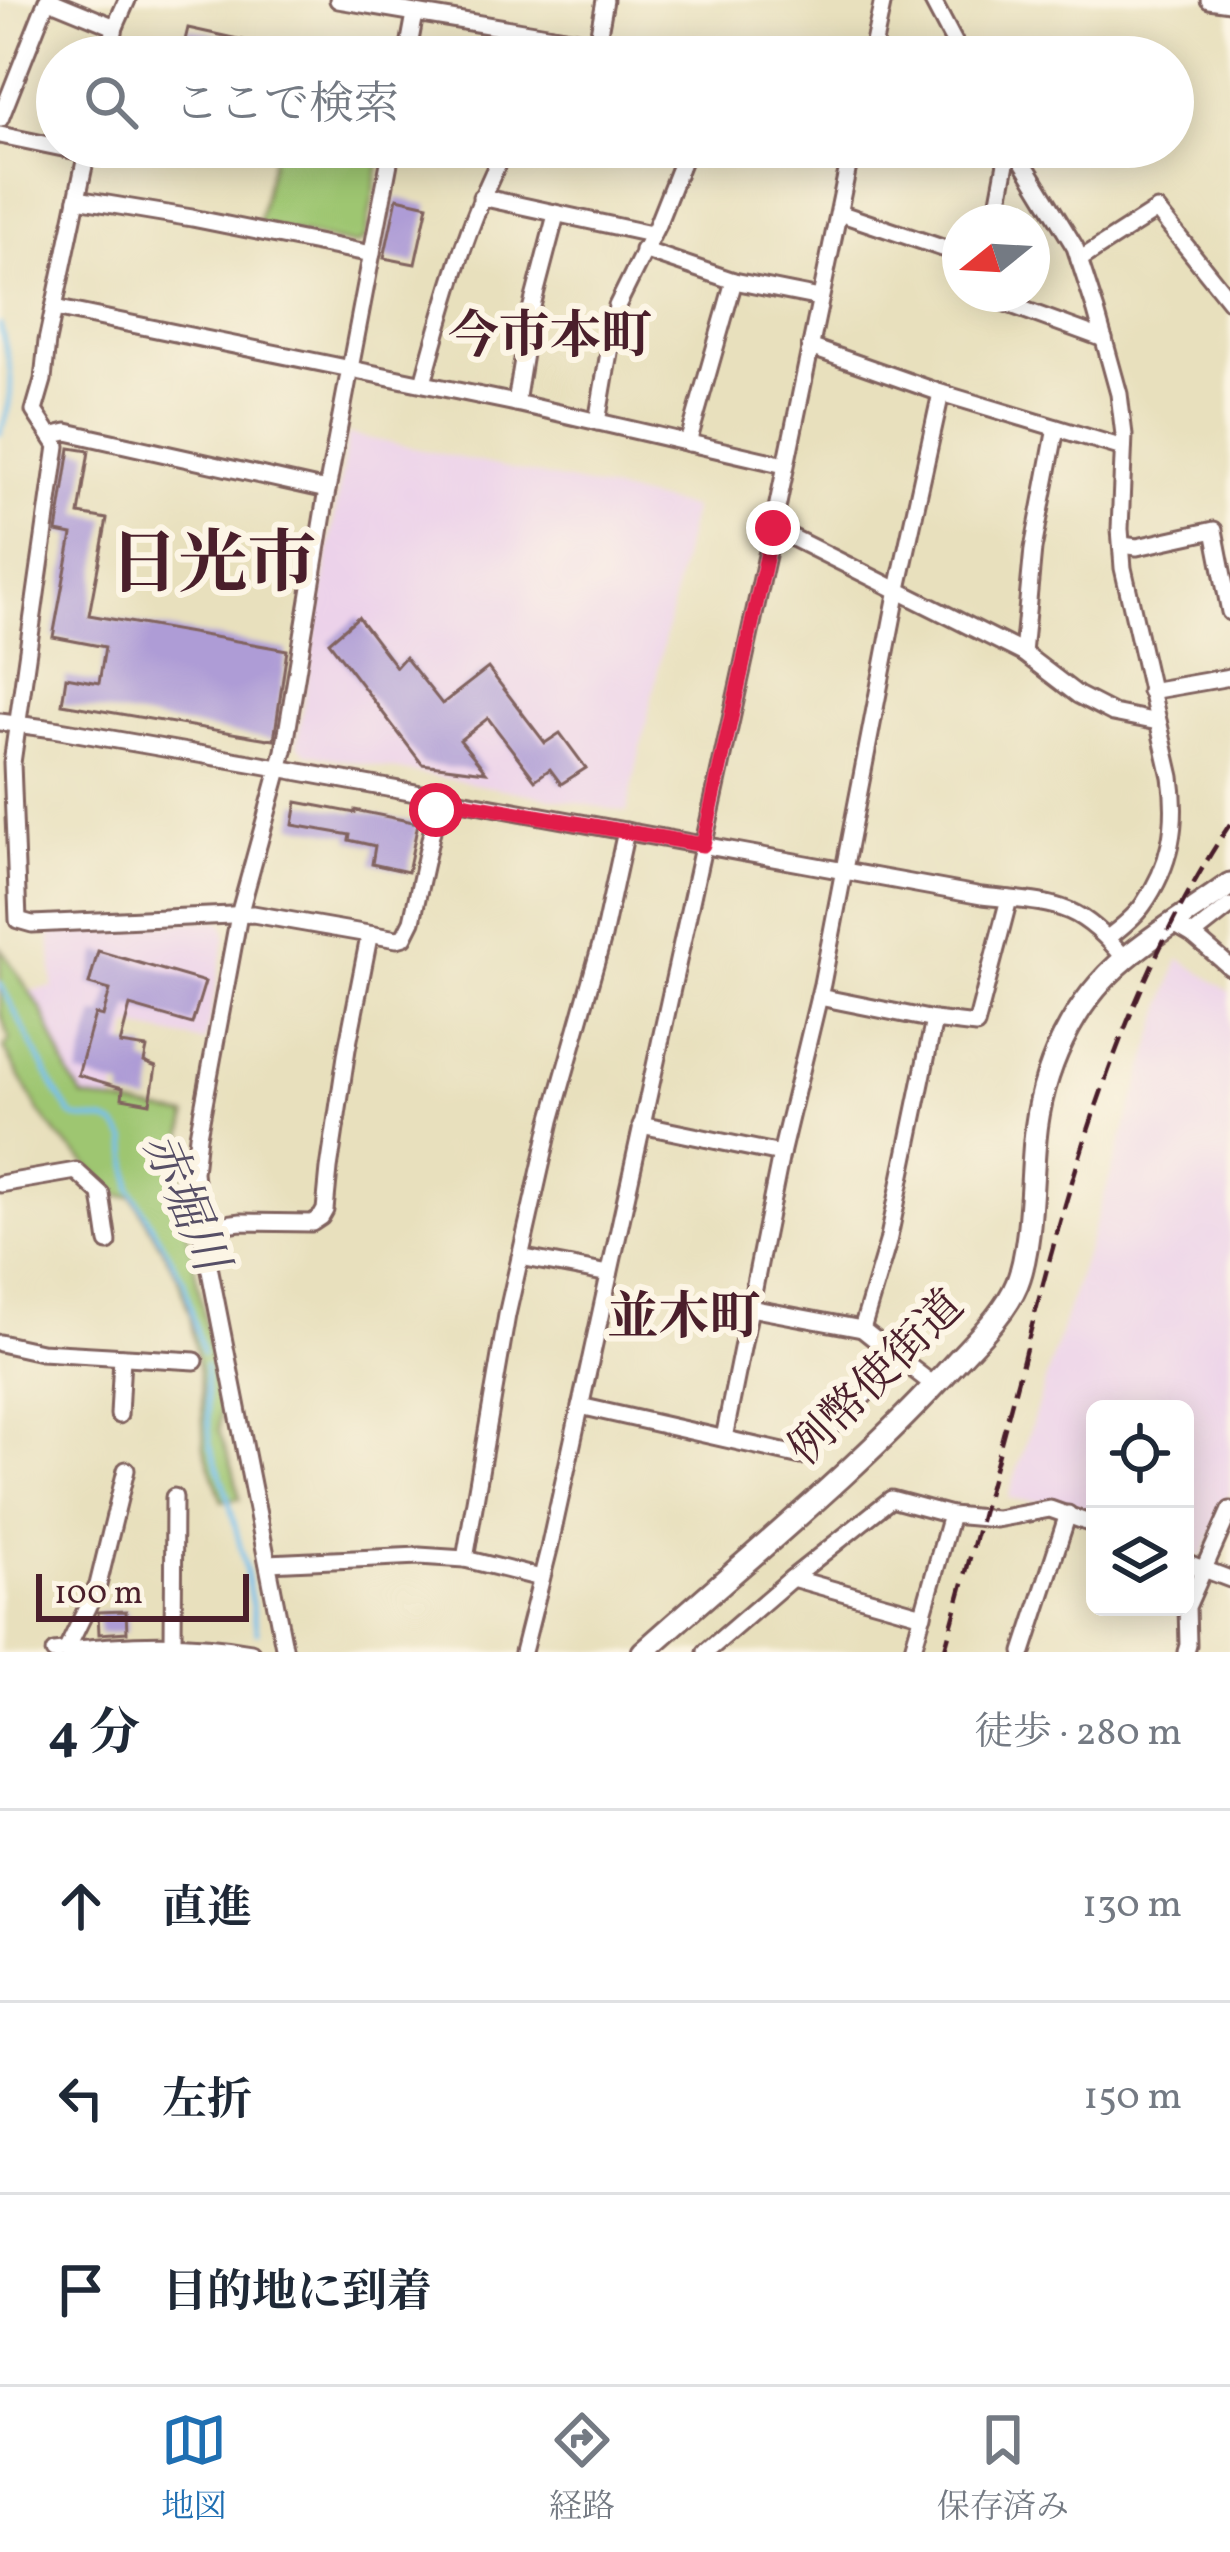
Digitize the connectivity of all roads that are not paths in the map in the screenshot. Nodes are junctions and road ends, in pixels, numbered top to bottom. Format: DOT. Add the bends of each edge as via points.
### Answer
graph roads {
  1 [pos="48,0"];
  2 [pos="127,0"];
  3 [pos="338,0"];
  4 [pos="605,0"];
  5 [pos="884,0"];
  6 [pos="932,0"];
  7 [pos="1209,0"];
  8 [pos="1230,3"];
  9 [pos="415,14"];
  10 [pos="115,27"];
  11 [pos="538,34"];
  12 [pos="113,36"];
  13 [pos="411,36"];
  14 [pos="550,36"];
  15 [pos="598,36"];
  16 [pos="876,36"];
  17 [pos="951,36"];
  18 [pos="0,119"];
  19 [pos="0,135"];
  20 [pos="36,141"];
  21 [pos="84,168"];
  22 [pos="388,168"];
  23 [pos="496,168"];
  24 [pos="680,168"];
  25 [pos="848,168"];
  26 [pos="1007,168"];
  27 [pos="1025,168"];
  28 [pos="481,197"];
  29 [pos="77,199"];
  30 [pos="999,204"];
  31 [pos="838,213"];
  32 [pos="556,215"];
  33 [pos="652,234"];
  34 [pos="942,248"];
  35 [pos="643,250"];
  36 [pos="371,254"];
  37 [pos="1079,260"];
  38 [pos="734,280"];
  39 [pos="820,298"];
  40 [pos="1230,301"];
  41 [pos="54,308"];
  42 [pos="1029,312"];
  43 [pos="1104,339"];
  44 [pos="810,347"];
  45 [pos="350,368"];
  46 [pos="423,382"];
  47 [pos="940,393"];
  48 [pos="516,403"];
  49 [pos="597,422"];
  50 [pos="1056,428"];
  51 [pos="51,436"];
  52 [pos="688,442"];
  53 [pos="1123,448"];
  54 [pos="785,465"];
  55 [pos="327,490"];
  56 [pos="773,528"];
  57 [pos="1222,529"];
  58 [pos="1121,545"];
  59 [pos="898,589"];
  60 [pos="1230,612"];
  61 [pos="1023,653"];
  62 [pos="1230,677"];
  63 [pos="1150,691"];
  64 [pos="1158,722"];
  65 [pos="9,723"];
  66 [pos="280,768"];
  67 [pos="439,799"];
  68 [pos="626,831"];
  69 [pos="703,845"];
  70 [pos="845,872"];
  71 [pos="1230,884"];
  72 [pos="1009,899"];
  73 [pos="1230,906"];
  74 [pos="239,914"];
  75 [pos="1184,930"];
  76 [pos="369,937"];
  77 [pos="1108,938"];
  78 [pos="1125,959"];
  79 [pos="1230,967"];
  80 [pos="819,997"];
  81 [pos="934,1020"];
  82 [pos="641,1125"];
  83 [pos="781,1154"];
  84 [pos="0,1184"];
  85 [pos="201,1227"];
  86 [pos="108,1242"];
  87 [pos="520,1257"];
  88 [pos="609,1274"];
  89 [pos="750,1308"];
  90 [pos="862,1329"];
  91 [pos="0,1343"];
  92 [pos="122,1357"];
  93 [pos="901,1360"];
  94 [pos="195,1361"];
  95 [pos="935,1386"];
  96 [pos="580,1406"];
  97 [pos="118,1415"];
  98 [pos="724,1438"];
  99 [pos="126,1470"];
  100 [pos="174,1496"];
  101 [pos="1230,1510"];
  102 [pos="1068,1514"];
  103 [pos="951,1515"];
  104 [pos="1086,1521"];
  105 [pos="465,1558"];
  106 [pos="268,1564"];
  107 [pos="1194,1565"];
  108 [pos="1204,1569"];
  109 [pos="542,1578"];
  110 [pos="792,1578"];
  111 [pos="1230,1579"];
  112 [pos="923,1616"];
  113 [pos="173,1643"];
  114 [pos="66,1651"];
  115 [pos="55,1652"];
  116 [pos="251,1652"];
  117 [pos="285,1652"];
  118 [pos="524,1652"];
  119 [pos="643,1652"];
  120 [pos="706,1652"];
  121 [pos="912,1652"];
  122 [pos="1023,1652"];
  123 [pos="1186,1652"];
  1 -- 10 [label="street"];
  1 -- 18 [label="street"];
  2 -- 10 [label="street"];
  3 -- 9 [label="street"];
  4 -- 15 [label="street"];
  5 -- 16 [label="street"];
  6 -- 17 [label="street"];
  7 -- 8 [label="street"];
  9 -- 11 [label="street"];
  9 -- 13 [label="street"];
  10 -- 12 [label="street"];
  11 -- 14 [label="street"];
  19 -- 20 [label="street"];
  21 -- 29 [label="street"];
  22 -- 36 [label="street"];
  23 -- 28 [label="street"];
  24 -- 33 [label="street"];
  25 -- 31 [label="street"];
  26 -- 30 [label="street"];
  27 -- 37 [label="street"];
  28 -- 32 [label="street"];
  28 -- 46 [label="street"];
  29 -- 36 [label="street"];
  29 -- 41 [label="street"];
  31 -- 34 [label="street"];
  31 -- 39 [label="street"];
  32 -- 33 [label="street"];
  32 -- 48 [label="street"];
  33 -- 35 [label="street"];
  35 -- 38 [label="street"];
  35 -- 49 [label="street" via="616,306"];
  36 -- 45 [label="street"];
  37 -- 40 [label="street" via="1157,210"];
  37 -- 43 [label="street"];
  38 -- 39 [label="street"];
  38 -- 52 [label="street"];
  39 -- 44 [label="street"];
  41 -- 45 [label="street"];
  41 -- 51 [label="street" via="34,411"];
  42 -- 43 [label="street"];
  43 -- 53 [label="street"];
  44 -- 47 [label="street"];
  44 -- 54 [label="street"];
  45 -- 46 [label="street"];
  45 -- 55 [label="street"];
  46 -- 48 [label="street"];
  47 -- 50 [label="street"];
  47 -- 59 [label="street"];
  48 -- 49 [label="street"];
  49 -- 52 [label="street"];
  50 -- 53 [label="street"];
  50 -- 61 [label="street"];
  51 -- 55 [label="street" via="67,432"];
  51 -- 65 [label="street" via="57,446"];
  52 -- 54 [label="street"];
  53 -- 58 [label="street"];
  54 -- 56 [label="street"];
  55 -- 66 [label="street"];
  56 -- 59 [label="street"];
  56 -- 69 [label="street"];
  57 -- 58 [label="street"];
  57 -- 60 [label="street"];
  58 -- 63 [label="street"];
  59 -- 61 [label="street"];
  59 -- 70 [label="street"];
  61 -- 64 [label="street" via="1078,695"];
  62 -- 63 [label="street"];
  63 -- 64 [label="street"];
  64 -- 77 [label="street" via="1175,826 1141,909"];
  65 -- 66 [label="street"];
  65 -- 74 [label="street" via="22,924"];
  66 -- 67 [label="street"];
  66 -- 74 [label="street"];
  67 -- 68 [label="street"];
  67 -- 76 [label="street" via="404,937"];
  68 -- 69 [label="street"];
  68 -- 87 [label="street"];
  69 -- 70 [label="street"];
  69 -- 82 [label="street"];
  70 -- 72 [label="street"];
  70 -- 80 [label="street"];
  71 -- 75 [label="highway, 例幣使街道"];
  72 -- 77 [label="street" via="1066,907"];
  72 -- 81 [label="street" via="976,1025"];
  73 -- 75 [label="street"];
  74 -- 76 [label="street"];
  74 -- 85 [label="street" via="195,1158"];
  75 -- 78 [label="highway, 例幣使街道"];
  75 -- 79 [label="street"];
  76 -- 85 [label="street" via="321,1217"];
  77 -- 78 [label="street"];
  78 -- 95 [label="highway, 例幣使街道" via="1095,990 1047,1072 1017,1285"];
  80 -- 81 [label="street"];
  80 -- 83 [label="street"];
  81 -- 90 [label="street"];
  82 -- 83 [label="street"];
  82 -- 88 [label="street"];
  83 -- 89 [label="street"];
  84 -- 86 [label="street" via="76,1172 100,1194"];
  85 -- 106 [label="street"];
  87 -- 88 [label="street"];
  87 -- 105 [label="street"];
  88 -- 96 [label="street"];
  89 -- 90 [label="street"];
  89 -- 98 [label="street"];
  90 -- 93 [label="street"];
  91 -- 92 [label="street"];
  92 -- 94 [label="street"];
  92 -- 97 [label="street"];
  93 -- 95 [label="street"];
  93 -- 98 [label="street" via="801,1456"];
  95 -- 119 [label="highway, 例幣使街道"];
  96 -- 98 [label="street"];
  96 -- 109 [label="street"];
  99 -- 114 [label="street" via="98,1585"];
  100 -- 113 [label="street"];
  101 -- 108 [label="street"];
  102 -- 103 [label="street"];
  102 -- 104 [label="street"];
  102 -- 122 [label="street"];
  103 -- 110 [label="street" via="891,1498"];
  103 -- 112 [label="street"];
  105 -- 106 [label="street"];
  105 -- 109 [label="street"];
  106 -- 117 [label="street"];
  107 -- 108 [label="street"];
  108 -- 111 [label="street"];
  108 -- 123 [label="street" via="1187,1607"];
  109 -- 118 [label="street"];
  110 -- 112 [label="street"];
  110 -- 120 [label="street"];
  112 -- 121 [label="street"];
  113 -- 114 [label="street"];
  113 -- 116 [label="street"];
  114 -- 115 [label="street"];
}
